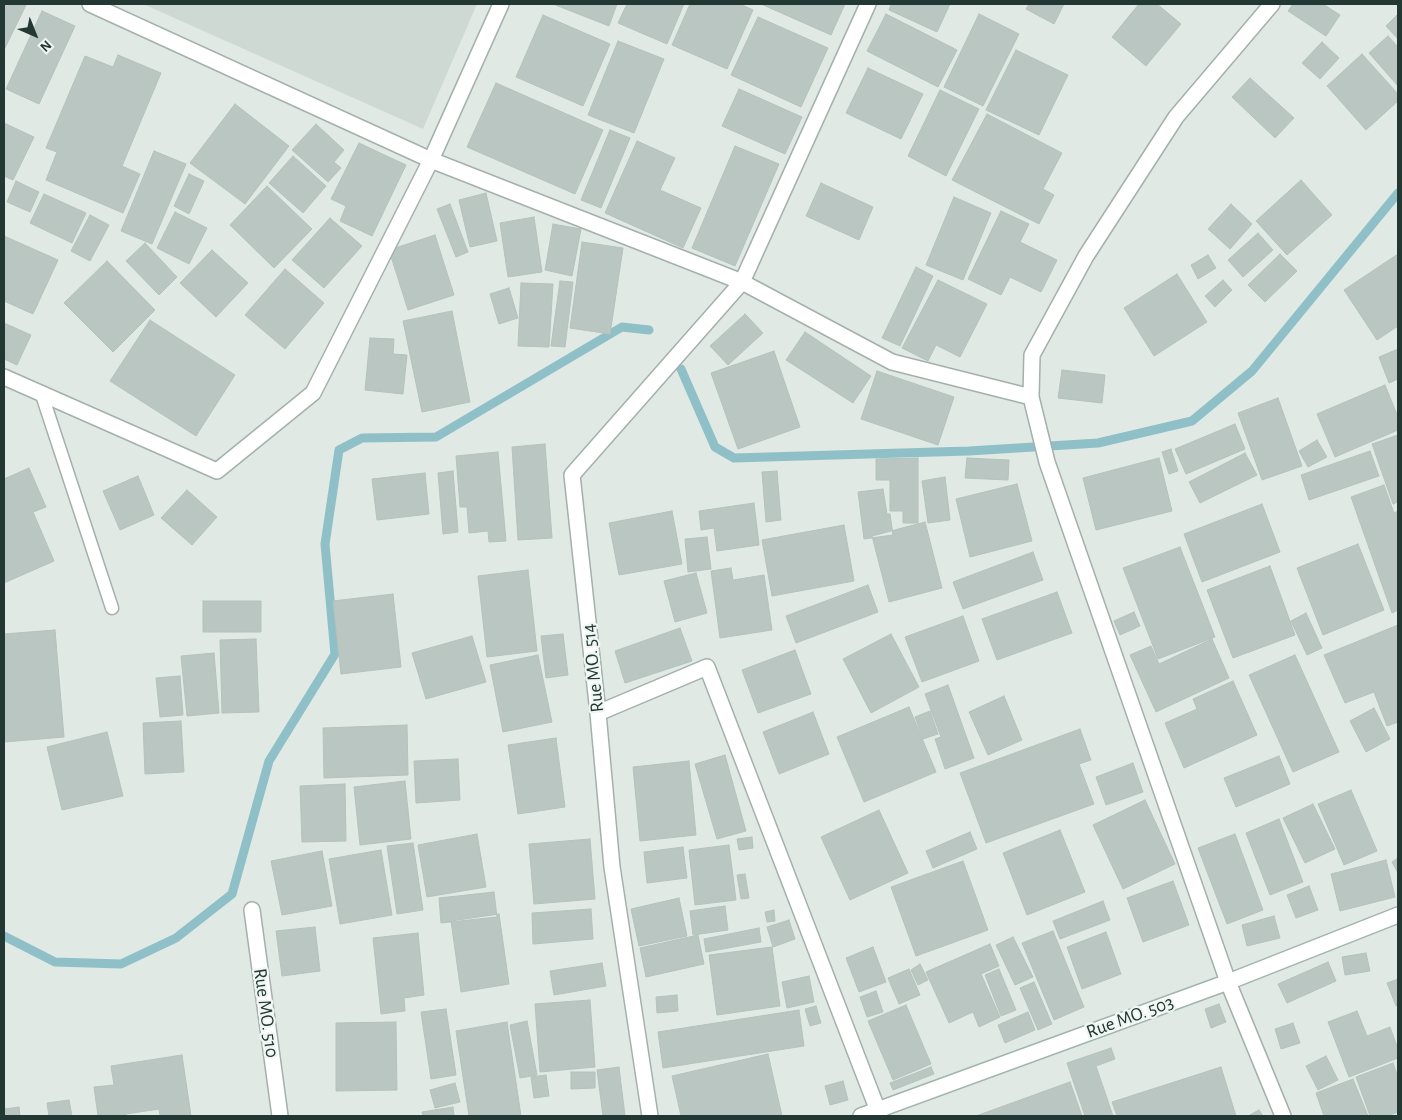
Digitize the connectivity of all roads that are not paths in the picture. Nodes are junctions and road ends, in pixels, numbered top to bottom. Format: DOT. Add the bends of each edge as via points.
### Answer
graph roads {
  1 [pos="90,4"];
  2 [pos="501,4"];
  3 [pos="868,4"];
  4 [pos="1272,4"];
  5 [pos="431,160"];
  6 [pos="742,282"];
  7 [pos="4,376"];
  8 [pos="41,392"];
  9 [pos="1031,397"];
  10 [pos="112,608"];
  11 [pos="598,712"];
  12 [pos="252,910"];
  13 [pos="1398,915"];
  14 [pos="1228,982"];
  15 [pos="879,1113"];
  16 [pos="280,1116"];
  17 [pos="650,1116"];
  18 [pos="861,1116"];
  19 [pos="1283,1116"];
  1 -- 5 [label="street"];
  2 -- 5 [label="street"];
  3 -- 6 [label="street, Rue MO. 514"];
  4 -- 9 [label="street" via="1176,117 1086,256 1032,355"];
  5 -- 6 [label="street"];
  5 -- 8 [label="street" via="313,393 216,470"];
  6 -- 9 [label="street" via="892,362"];
  6 -- 11 [label="street, Rue MO. 514" via="572,476"];
  7 -- 8 [label="street"];
  8 -- 10 [label="lane"];
  9 -- 14 [label="street" via="1047,462"];
  11 -- 15 [label="street" via="707,667"];
  11 -- 17 [label="street, Rue MO. 514" via="612,867"];
  12 -- 16 [label="street, Rue MO. 510"];
  13 -- 14 [label="street, Rue MO. 503"];
  14 -- 15 [label="street, Rue MO. 503"];
  14 -- 19 [label="street"];
  15 -- 18 [label="street, Rue MO. 503"];
}
